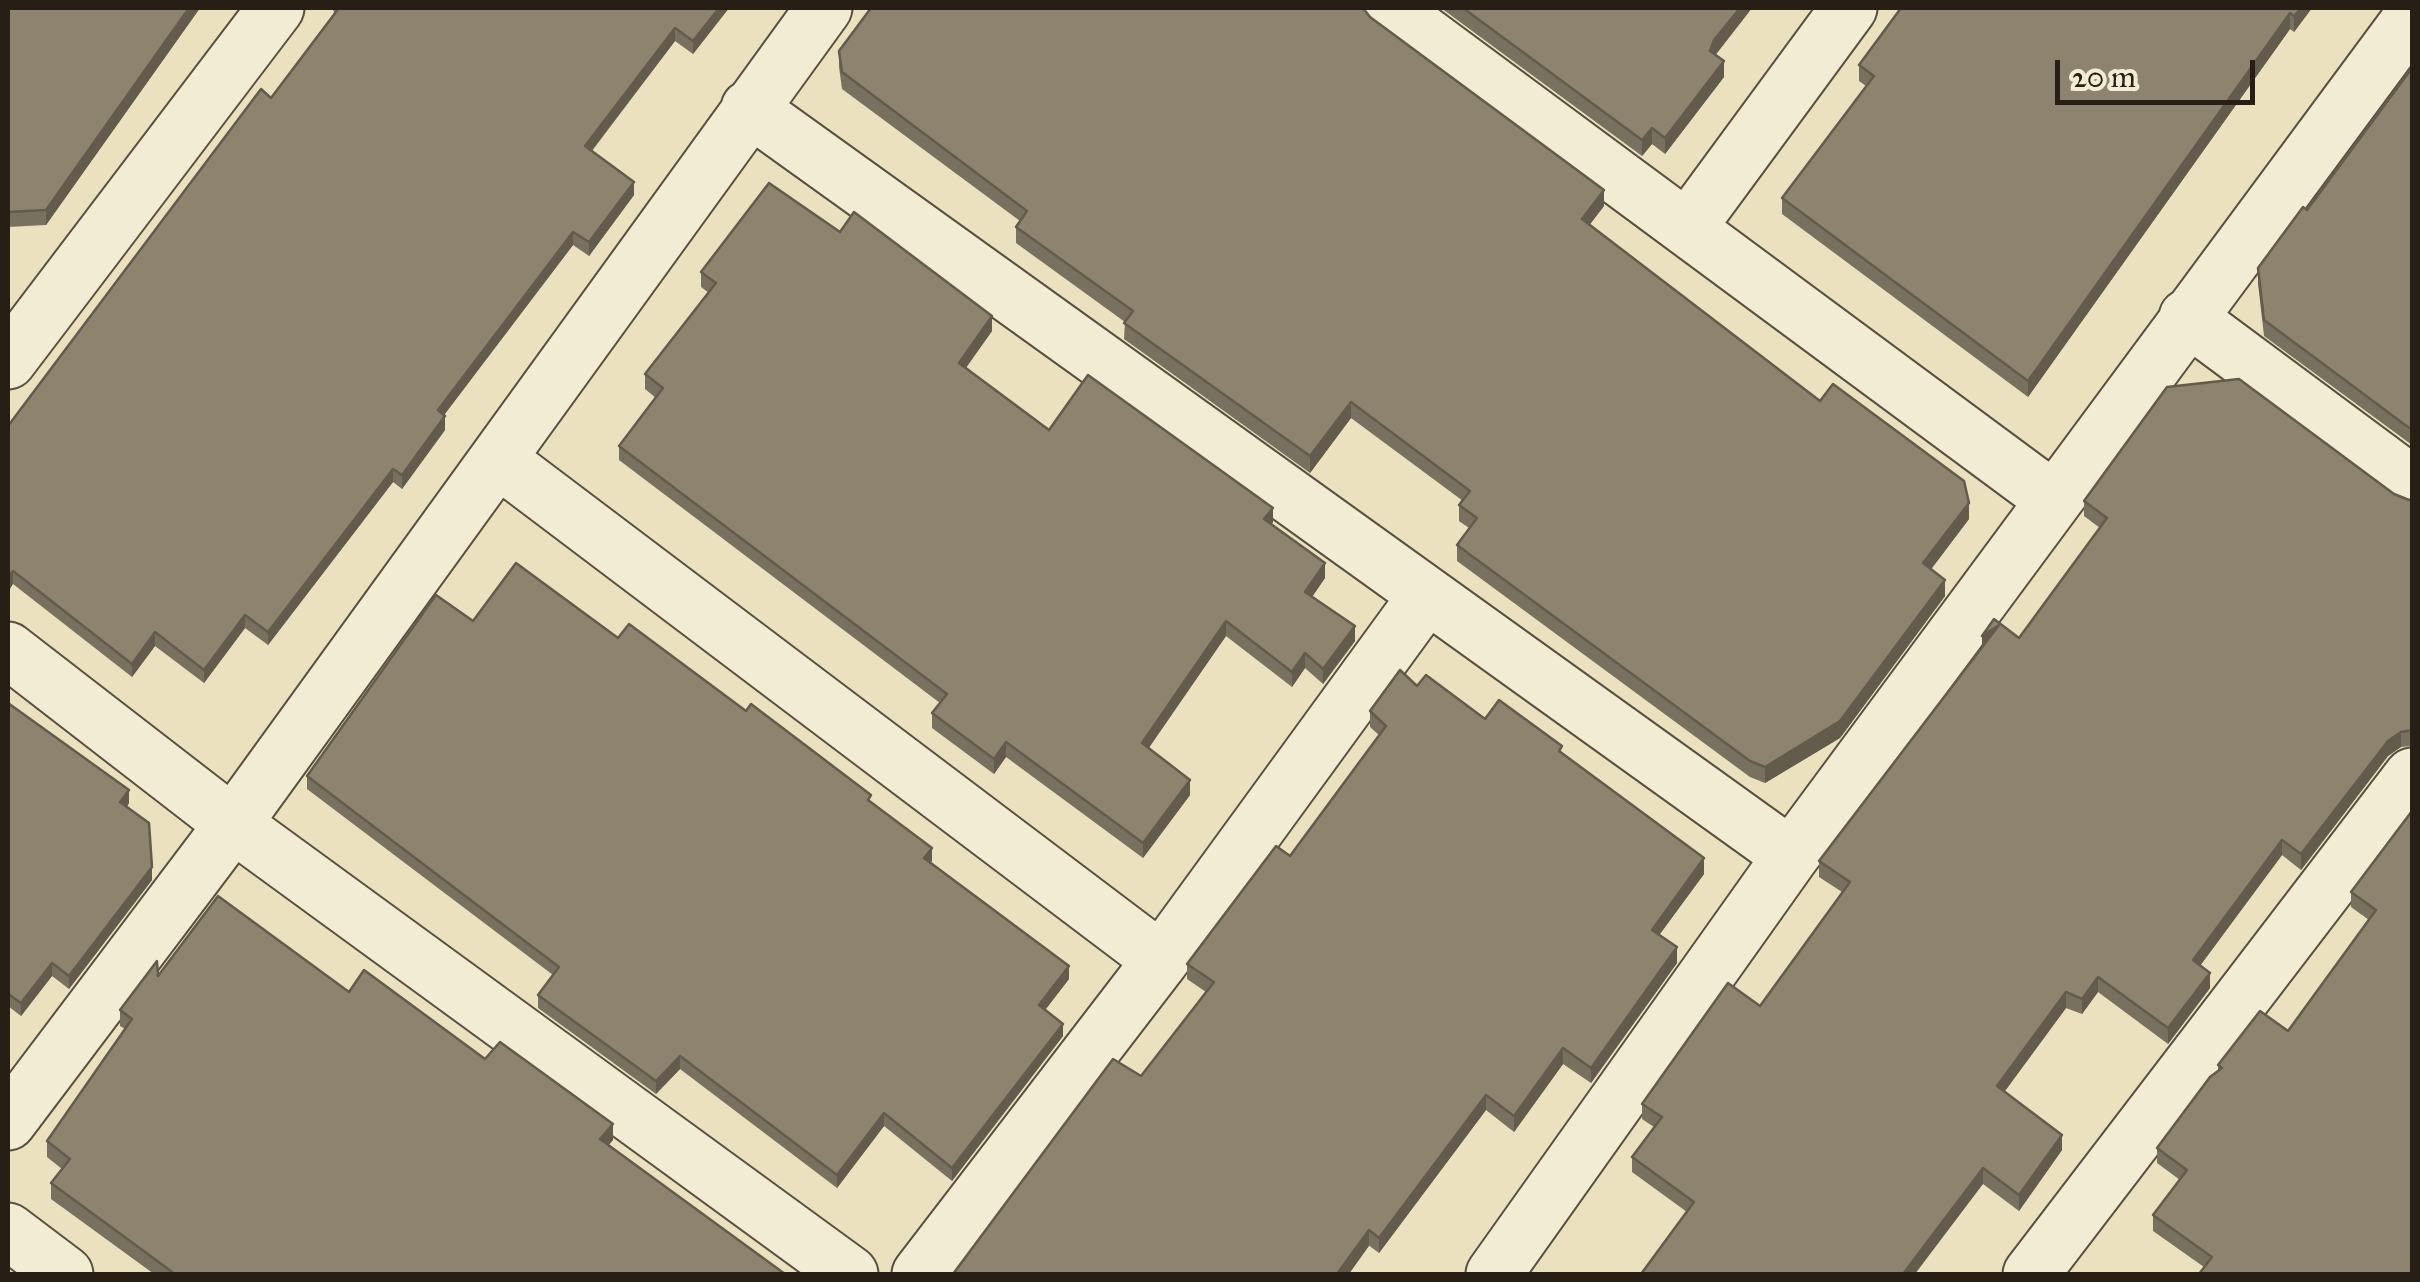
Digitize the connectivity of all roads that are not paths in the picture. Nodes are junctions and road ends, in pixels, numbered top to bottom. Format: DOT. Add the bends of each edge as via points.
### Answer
graph roads {
  1 [pos="276,8"];
  2 [pos="824,8"];
  3 [pos="1389,8"];
  4 [pos="1849,8"];
  5 [pos="2412,16"];
  6 [pos="749,108"];
  7 [pos="1688,227"];
  8 [pos="2187,317"];
  9 [pos="8,361"];
  10 [pos="498,460"];
  11 [pos="2412,484"];
  12 [pos="2053,498"];
  13 [pos="1427,595"];
  14 [pos="8,650"];
  15 [pos="2412,776"];
  16 [pos="233,824"];
  17 [pos="1791,856"];
  18 [pos="1160,960"];
  19 [pos="8,1122"];
  20 [pos="8,1231"];
  21 [pos="2055,1266"];
  22 [pos="65,1274"];
  23 [pos="850,1274"];
  24 [pos="920,1274"];
  25 [pos="1494,1274"];
  1 -- 9 [label="street"];
  2 -- 6 [label="street"];
  3 -- 7 [label="street"];
  4 -- 7 [label="street"];
  5 -- 8 [label="street"];
  6 -- 10 [label="street"];
  6 -- 13 [label="street"];
  7 -- 12 [label="street"];
  8 -- 11 [label="street"];
  8 -- 12 [label="street"];
  10 -- 16 [label="street"];
  10 -- 18 [label="street"];
  12 -- 17 [label="street"];
  13 -- 17 [label="street"];
  13 -- 18 [label="street"];
  14 -- 16 [label="street"];
  15 -- 21 [label="street"];
  16 -- 19 [label="street"];
  16 -- 23 [label="street"];
  17 -- 25 [label="street"];
  18 -- 24 [label="street"];
  20 -- 22 [label="street"];
}
